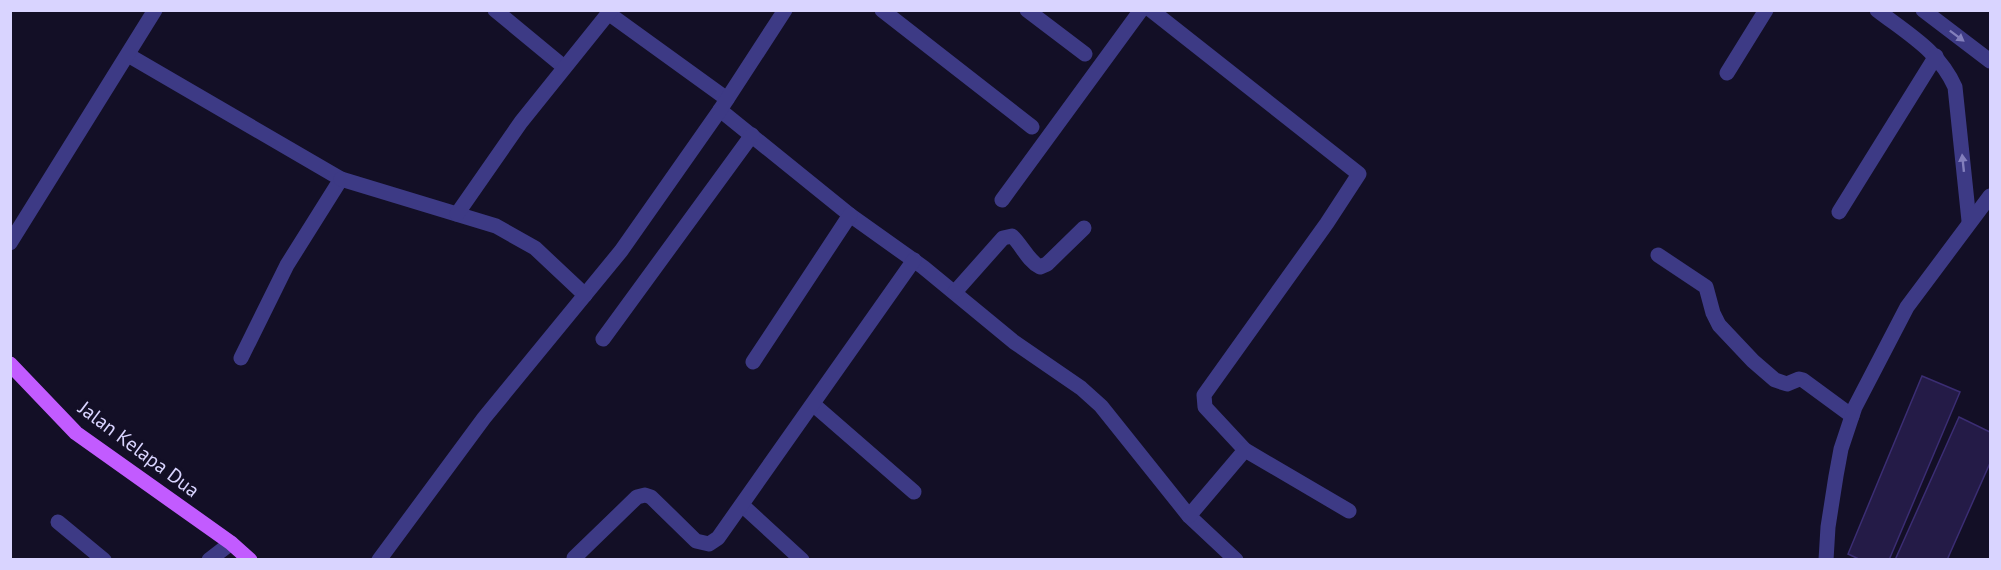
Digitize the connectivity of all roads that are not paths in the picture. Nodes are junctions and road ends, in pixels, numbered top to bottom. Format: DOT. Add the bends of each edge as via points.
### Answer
graph roads {
  1 [pos="155,10"];
  2 [pos="495,10"];
  3 [pos="784,10"];
  4 [pos="882,10"];
  5 [pos="1027,10"];
  6 [pos="1141,10"];
  7 [pos="1152,10"];
  8 [pos="1766,10"];
  9 [pos="1877,10"];
  10 [pos="1923,10"];
  11 [pos="610,12"];
  12 [pos="1084,54"];
  13 [pos="128,55"];
  14 [pos="1936,56"];
  15 [pos="1990,61"];
  16 [pos="564,67"];
  17 [pos="1727,73"];
  18 [pos="724,104"];
  19 [pos="1032,127"];
  20 [pos="752,135"];
  21 [pos="341,179"];
  22 [pos="1990,196"];
  23 [pos="1002,200"];
  24 [pos="1839,212"];
  25 [pos="457,214"];
  26 [pos="850,214"];
  27 [pos="1969,221"];
  28 [pos="1084,228"];
  29 [pos="10,243"];
  30 [pos="1658,255"];
  31 [pos="914,260"];
  32 [pos="955,292"];
  33 [pos="585,295"];
  34 [pos="603,339"];
  35 [pos="241,358"];
  36 [pos="753,362"];
  37 [pos="10,364"];
  38 [pos="814,405"];
  39 [pos="1852,416"];
  40 [pos="1245,450"];
  41 [pos="914,492"];
  42 [pos="742,505"];
  43 [pos="1348,511"];
  44 [pos="1189,516"];
  45 [pos="58,522"];
  46 [pos="231,543"];
  47 [pos="574,558"];
  48 [pos="104,560"];
  49 [pos="209,560"];
  50 [pos="250,560"];
  51 [pos="379,560"];
  52 [pos="802,560"];
  53 [pos="1236,560"];
  54 [pos="1826,560"];
  1 -- 13 [label="street"];
  2 -- 16 [label="street"];
  3 -- 18 [label="street"];
  4 -- 19 [label="street"];
  5 -- 12 [label="street"];
  6 -- 23 [label="street"];
  7 -- 40 [label="street" via="1359,174 1204,394 1205,406"];
  8 -- 17 [label="street"];
  9 -- 14 [label="street"];
  10 -- 15 [label="street, one-way"];
  11 -- 16 [label="street"];
  11 -- 18 [label="street"];
  13 -- 21 [label="street"];
  13 -- 29 [label="street"];
  14 -- 24 [label="street"];
  27 -- 14 [label="street, one-way" via="1955,87"];
  16 -- 25 [label="street"];
  18 -- 20 [label="street"];
  18 -- 33 [label="street" via="621,251"];
  20 -- 26 [label="street"];
  20 -- 34 [label="street"];
  21 -- 25 [label="street"];
  21 -- 35 [label="street" via="287,265"];
  22 -- 27 [label="street"];
  25 -- 33 [label="street" via="496,226 535,248"];
  26 -- 31 [label="street"];
  26 -- 36 [label="street"];
  27 -- 39 [label="street" via="1907,306"];
  28 -- 32 [label="street" via="1040,267 1019,242 1011,236 1003,238"];
  30 -- 39 [label="street" via="1706,287 1719,325 1775,380 1787,384 1803,380"];
  31 -- 32 [label="street"];
  31 -- 38 [label="street"];
  32 -- 44 [label="street" via="1014,342 1101,406"];
  33 -- 51 [label="street" via="484,418"];
  37 -- 46 [label="main road, Jalan Kelapa Dua" via="76,433"];
  38 -- 41 [label="street"];
  38 -- 42 [label="street"];
  39 -- 54 [label="street" via="1836,476"];
  40 -- 43 [label="street"];
  40 -- 44 [label="street"];
  42 -- 47 [label="street" via="709,544 696,541 651,497 637,497"];
  42 -- 52 [label="street"];
  44 -- 53 [label="street"];
  45 -- 48 [label="street"];
  46 -- 49 [label="street"];
  46 -- 50 [label="main road, Jalan Kelapa Dua"];
}
